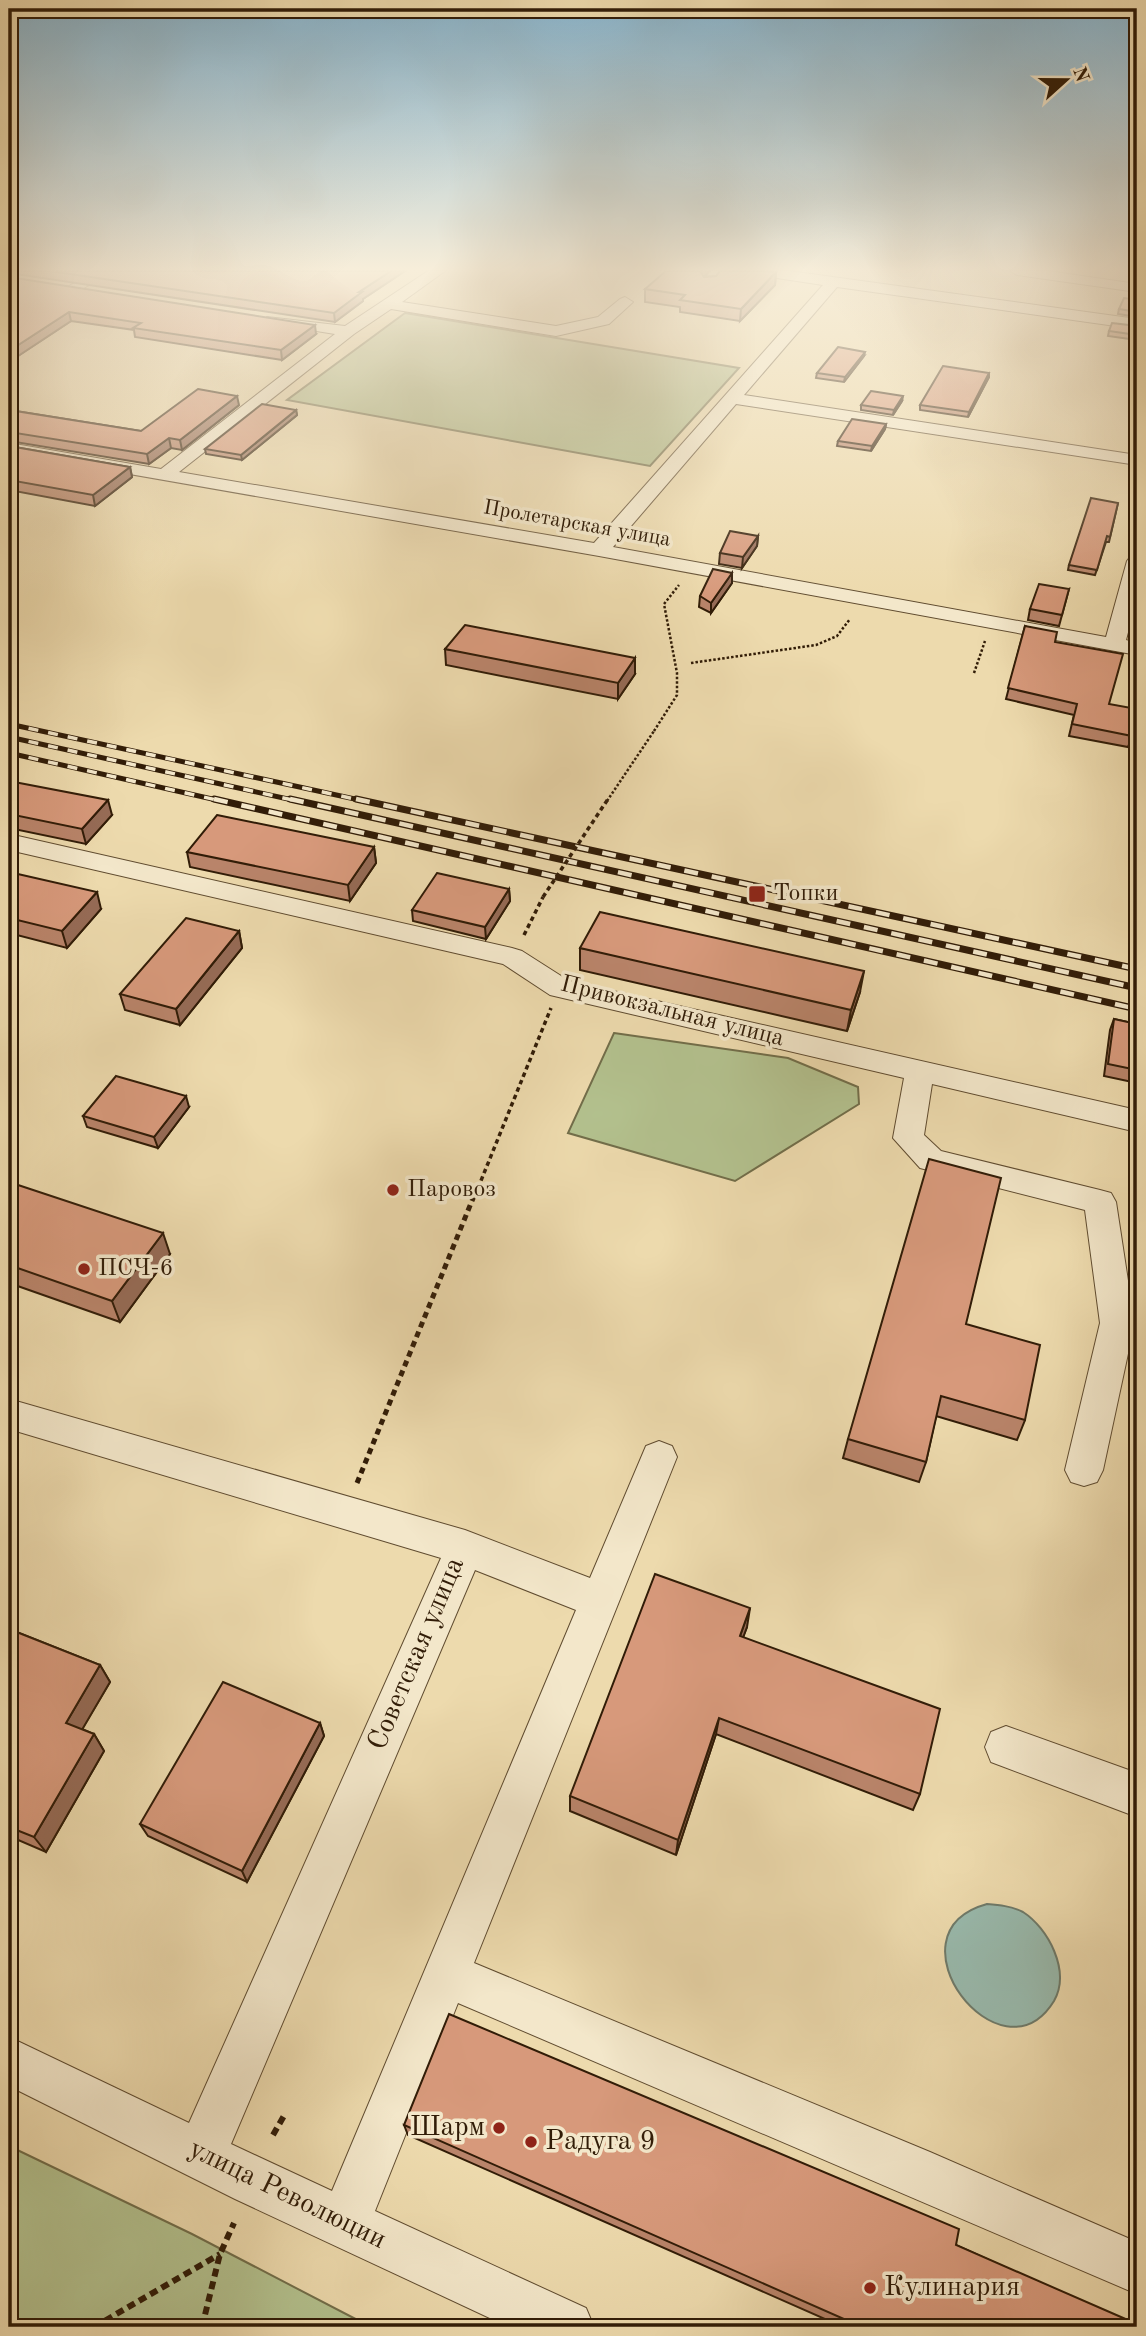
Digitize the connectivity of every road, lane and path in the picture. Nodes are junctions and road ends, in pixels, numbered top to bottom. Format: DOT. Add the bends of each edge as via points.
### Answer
graph roads {
  1 [pos="285,380"];
  2 [pos="747,380"];
  3 [pos="731,398"];
  4 [pos="9,448"];
  5 [pos="1137,460"];
  6 [pos="164,475"];
  7 [pos="600,550"];
  8 [pos="1137,561"];
  9 [pos="693,569"];
  10 [pos="891,604"];
  11 [pos="992,622"];
  12 [pos="1114,645"];
  13 [pos="1137,649"];
  14 [pos="691,663"];
  15 [pos="974,673"];
  16 [pos="9,842"];
  17 [pos="512,957"];
  18 [pos="559,988"];
  19 [pos="920,1070"];
  20 [pos="1137,1121"];
  21 [pos="1127,1321"];
  22 [pos="9,1414"];
  23 [pos="659,1457"];
  24 [pos="1084,1470"];
  25 [pos="344,1514"];
  26 [pos="464,1548"];
  27 [pos="599,1601"];
  28 [pos="1006,1747"];
  29 [pos="1137,1795"];
  30 [pos="446,1975"];
  31 [pos="9,2061"];
  32 [pos="285,2114"];
  33 [pos="273,2135"];
  34 [pos="201,2154"];
  35 [pos="234,2223"];
  36 [pos="344,2223"];
  37 [pos="220,2254"];
  38 [pos="1137,2269"];
  39 [pos="94,2327"];
  40 [pos="202,2327"];
  41 [pos="567,2327"];
  1 -- 6 [label="street"];
  2 -- 3 [label="street"];
  3 -- 5 [label="street"];
  3 -- 7 [label="street"];
  4 -- 6 [label="street, Пролетарская улица"];
  6 -- 7 [label="street, Пролетарская улица"];
  7 -- 9 [label="street, Пролетарская улица"];
  8 -- 12 [label="street"];
  9 -- 10 [label="street, Пролетарская улица"];
  9 -- 17 [label="path, bridge" via="664,604 677,695 543,897"];
  10 -- 11 [label="street, Пролетарская улица"];
  10 -- 14 [label="path" via="852,615 837,636 817,645"];
  11 -- 12 [label="street, Пролетарская улица"];
  11 -- 15 [label="path"];
  12 -- 13 [label="street, Пролетарская улица"];
  16 -- 17 [label="street, Привокзальная улица"];
  17 -- 18 [label="street, Привокзальная улица"];
  18 -- 19 [label="street, Привокзальная улица"];
  18 -- 25 [label="path"];
  19 -- 20 [label="street, Привокзальная улица"];
  19 -- 21 [label="street" via="908,1138 932,1160 1100,1202"];
  21 -- 24 [label="street"];
  22 -- 25 [label="street, Советская улица"];
  23 -- 27 [label="street"];
  25 -- 26 [label="street, Советская улица"];
  26 -- 27 [label="street"];
  26 -- 34 [label="street, Советская улица"];
  27 -- 30 [label="street"];
  28 -- 29 [label="street"];
  30 -- 36 [label="street"];
  30 -- 38 [label="street"];
  31 -- 34 [label="street, улица Революции"];
  32 -- 33 [label="path"];
  34 -- 36 [label="street, улица Революции"];
  35 -- 37 [label="path"];
  36 -- 41 [label="street, улица Революции"];
  37 -- 39 [label="path"];
  37 -- 40 [label="path"];
}
